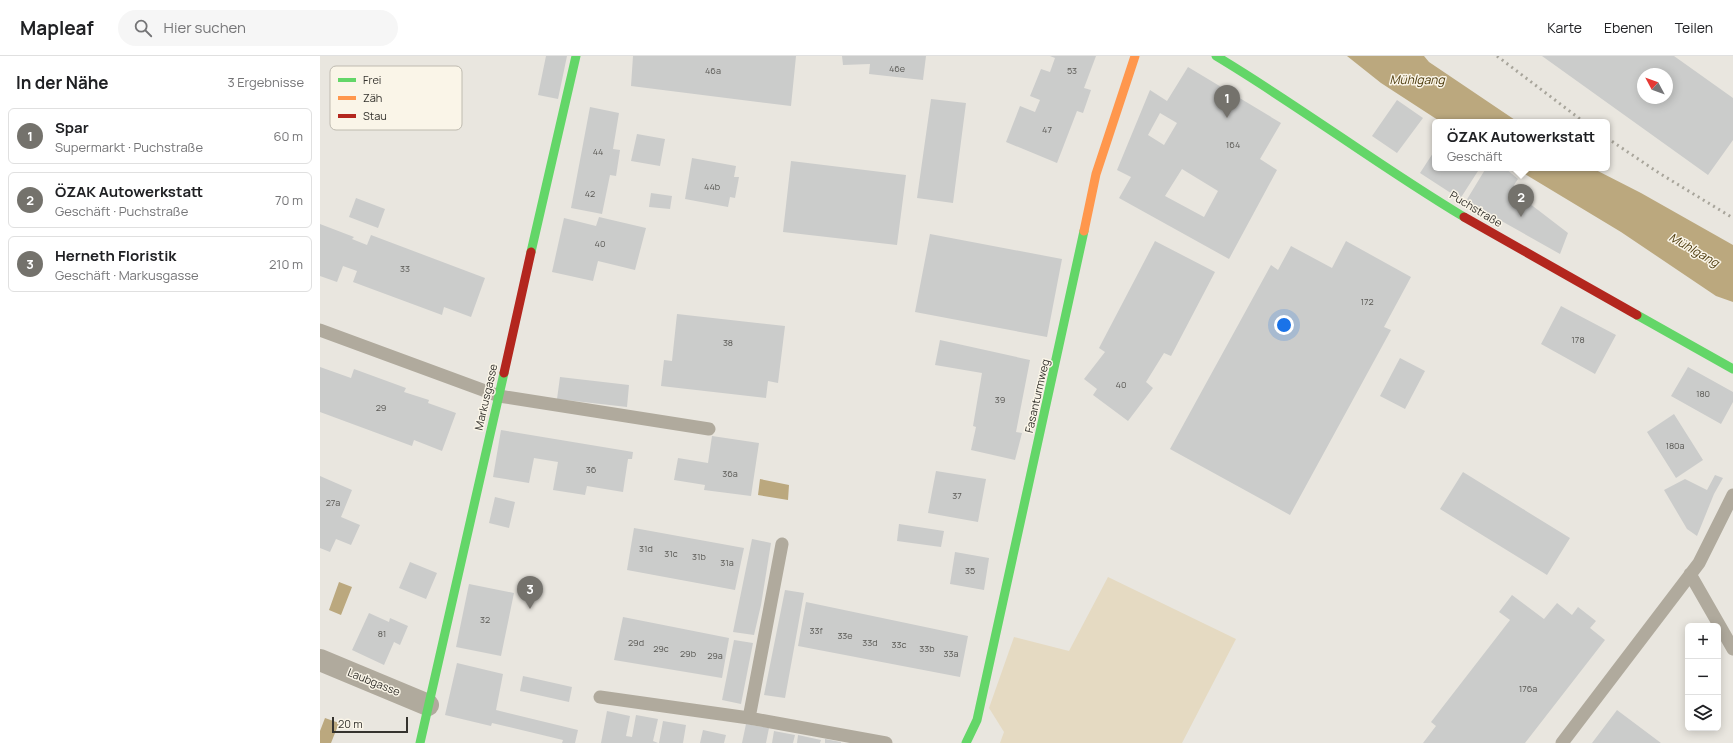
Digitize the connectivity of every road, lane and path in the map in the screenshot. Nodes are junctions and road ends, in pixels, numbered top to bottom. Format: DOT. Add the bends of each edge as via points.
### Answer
graph roads {
  1 [pos="576,56"];
  2 [pos="1134,56"];
  3 [pos="1216,56"];
  4 [pos="320,330"];
  5 [pos="1733,369"];
  6 [pos="499,396"];
  7 [pos="709,429"];
  8 [pos="1733,495"];
  9 [pos="782,544"];
  10 [pos="1690,574"];
  11 [pos="1733,649"];
  12 [pos="320,660"];
  13 [pos="600,697"];
  14 [pos="428,705"];
  15 [pos="749,718"];
  16 [pos="420,743"];
  17 [pos="886,743"];
  18 [pos="966,743"];
  19 [pos="1562,743"];
  1 -- 6 [label="street, Markusgasse"];
  2 -- 18 [label="street, Fasanturmweg" via="1096,174 977,720"];
  3 -- 5 [label="street, Puchstraße" via="1482,227"];
  4 -- 6 [label="lane"];
  6 -- 7 [label="lane"];
  6 -- 14 [label="street, Markusgasse"];
  8 -- 10 [label="lane" via="1699,563"];
  9 -- 15 [label="lane"];
  10 -- 11 [label="lane"];
  10 -- 19 [label="lane"];
  12 -- 14 [label="street, Laubgasse"];
  13 -- 15 [label="lane"];
  14 -- 16 [label="street, Markusgasse"];
  15 -- 17 [label="lane"];
}
